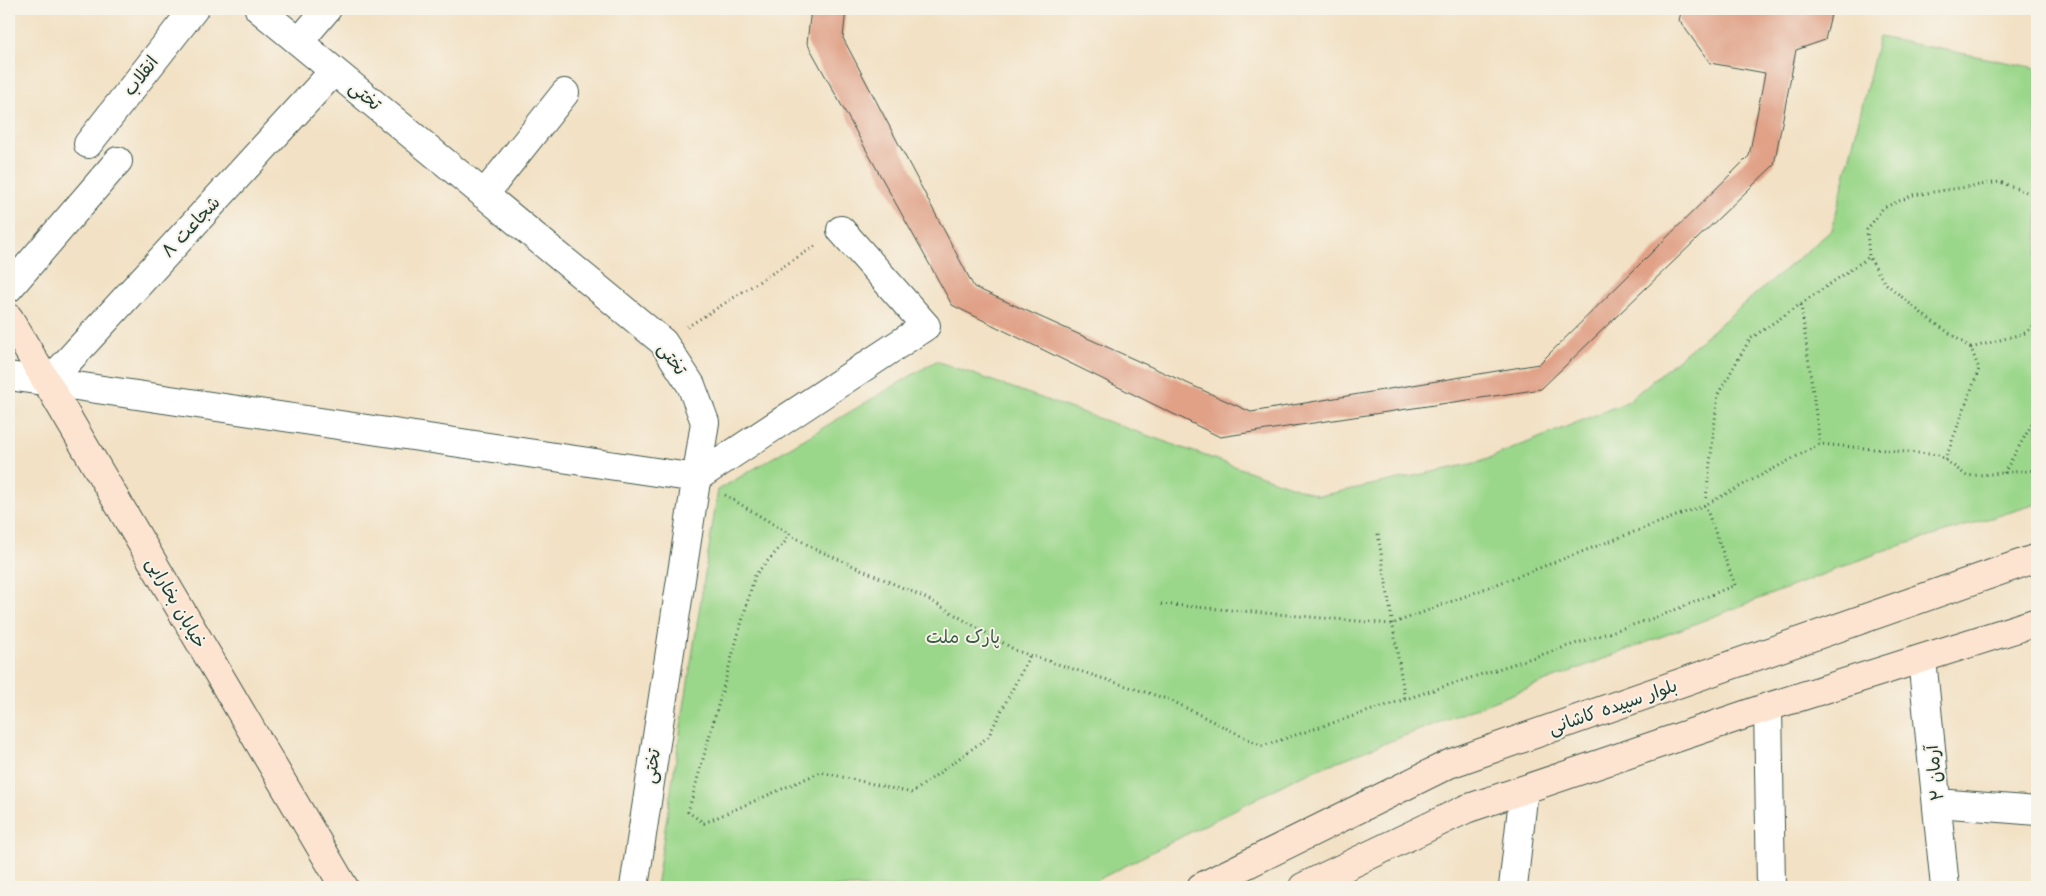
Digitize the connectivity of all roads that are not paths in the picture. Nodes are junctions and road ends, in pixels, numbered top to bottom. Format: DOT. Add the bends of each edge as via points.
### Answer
graph roads {
  1 [pos="194,9"];
  2 [pos="259,9"];
  3 [pos="327,9"];
  4 [pos="299,42"];
  5 [pos="334,71"];
  6 [pos="565,93"];
  7 [pos="88,144"];
  8 [pos="118,161"];
  9 [pos="484,195"];
  10 [pos="841,230"];
  11 [pos="9,288"];
  12 [pos="9,318"];
  13 [pos="9,376"];
  14 [pos="47,384"];
  15 [pos="696,478"];
  16 [pos="2037,558"];
  17 [pos="2037,622"];
  18 [pos="1922,659"];
  19 [pos="1768,708"];
  20 [pos="1524,790"];
  21 [pos="1938,803"];
  22 [pos="2037,811"];
  23 [pos="344,887"];
  24 [pos="634,887"];
  25 [pos="1201,887"];
  26 [pos="1303,887"];
  27 [pos="1513,887"];
  28 [pos="1771,887"];
  29 [pos="1945,887"];
  1 -- 7 [label="street, انقلاب"];
  2 -- 4 [label="street, تختی"];
  3 -- 4 [label="street"];
  4 -- 5 [label="street, تختی"];
  5 -- 9 [label="street, تختی"];
  5 -- 14 [label="street, شجاعت ۸"];
  6 -- 9 [label="street"];
  8 -- 11 [label="street"];
  9 -- 15 [label="street, تختی" via="664,342 691,385 705,422"];
  10 -- 15 [label="street" via="926,326"];
  12 -- 14 [label="main road, خیابان بخارایی"];
  13 -- 14 [label="street"];
  14 -- 15 [label="street"];
  14 -- 23 [label="main road, خیابان بخارایی"];
  15 -- 24 [label="street, تختی"];
  16 -- 25 [label="main road, بلوار سپیده کاشانی" via="1449,764"];
  17 -- 18 [label="main road"];
  18 -- 19 [label="main road"];
  18 -- 21 [label="street, آرمان ۲"];
  19 -- 20 [label="main road"];
  19 -- 28 [label="street"];
  20 -- 26 [label="main road" via="1466,809"];
  20 -- 27 [label="street"];
  21 -- 22 [label="street"];
  21 -- 29 [label="street, آرمان ۲"];
}
